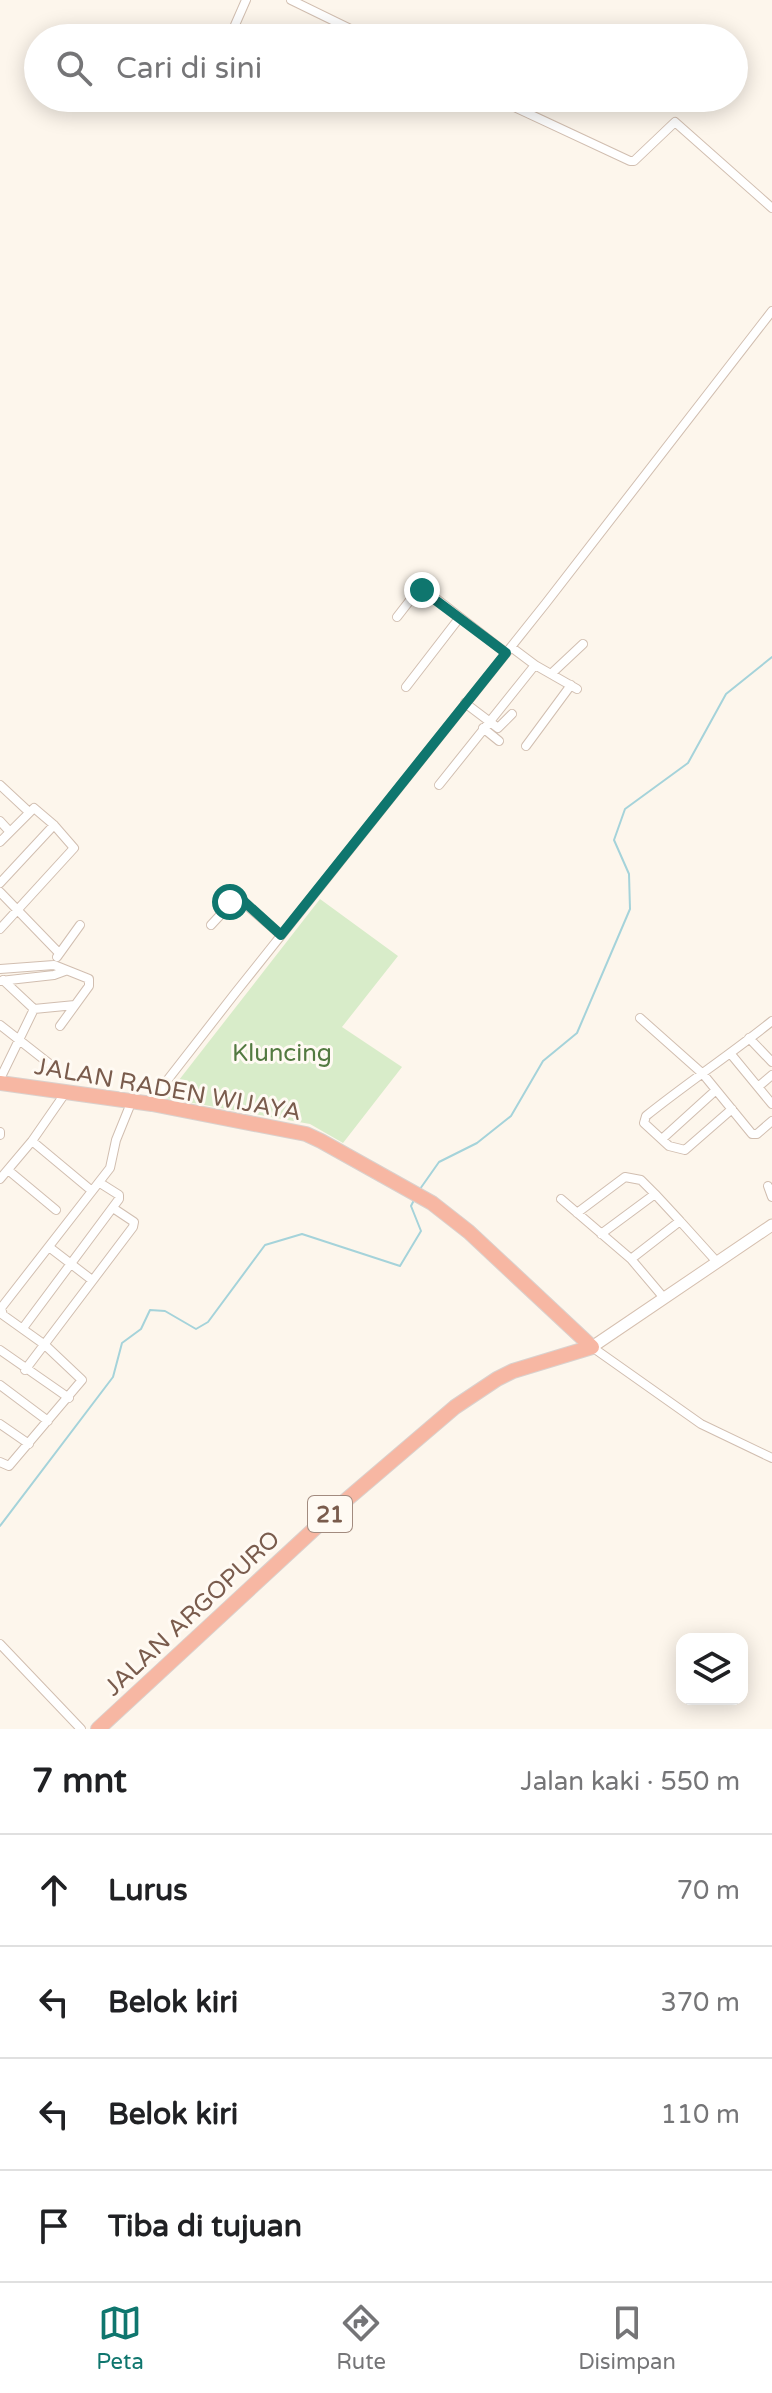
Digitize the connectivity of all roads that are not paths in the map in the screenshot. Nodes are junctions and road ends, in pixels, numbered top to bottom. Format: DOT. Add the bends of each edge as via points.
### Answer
graph roads {
  1 [pos="246,0"];
  2 [pos="291,0"];
  3 [pos="235,24"];
  4 [pos="340,24"];
  5 [pos="525,112"];
  6 [pos="772,208"];
  7 [pos="772,311"];
  8 [pos="397,617"];
  9 [pos="460,617"];
  10 [pos="583,644"];
  11 [pos="508,650"];
  12 [pos="535,665"];
  13 [pos="551,674"];
  14 [pos="406,687"];
  15 [pos="465,703"];
  16 [pos="512,714"];
  17 [pos="486,725"];
  18 [pos="499,741"];
  19 [pos="526,746"];
  20 [pos="0,785"];
  21 [pos="439,785"];
  22 [pos="29,812"];
  23 [pos="0,821"];
  24 [pos="54,825"];
  25 [pos="10,832"];
  26 [pos="0,842"];
  27 [pos="0,883"];
  28 [pos="0,892"];
  29 [pos="16,911"];
  30 [pos="80,925"];
  31 [pos="211,925"];
  32 [pos="0,929"];
  33 [pos="281,935"];
  34 [pos="59,953"];
  35 [pos="0,969"];
  36 [pos="54,970"];
  37 [pos="2,980"];
  38 [pos="75,1005"];
  39 [pos="34,1009"];
  40 [pos="640,1018"];
  41 [pos="772,1022"];
  42 [pos="0,1025"];
  43 [pos="60,1026"];
  44 [pos="749,1038"];
  45 [pos="19,1039"];
  46 [pos="730,1053"];
  47 [pos="772,1062"];
  48 [pos="51,1065"];
  49 [pos="703,1074"];
  50 [pos="772,1075"];
  51 [pos="0,1081"];
  52 [pos="758,1087"];
  53 [pos="716,1090"];
  54 [pos="66,1092"];
  55 [pos="131,1103"];
  56 [pos="152,1104"];
  57 [pos="772,1104"];
  58 [pos="732,1109"];
  59 [pos="772,1121"];
  60 [pos="662,1139"];
  61 [pos="32,1141"];
  62 [pos="8,1170"];
  63 [pos="0,1179"];
  64 [pos="100,1183"];
  65 [pos="768,1186"];
  66 [pos="92,1191"];
  67 [pos="655,1194"];
  68 [pos="772,1197"];
  69 [pos="561,1199"];
  70 [pos="113,1208"];
  71 [pos="56,1210"];
  72 [pos="577,1213"];
  73 [pos="680,1221"];
  74 [pos="772,1225"];
  75 [pos="601,1234"];
  76 [pos="49,1247"];
  77 [pos="631,1259"];
  78 [pos="717,1262"];
  79 [pos="70,1264"];
  80 [pos="92,1280"];
  81 [pos="664,1298"];
  82 [pos="23,1328"];
  83 [pos="45,1345"];
  84 [pos="592,1347"];
  85 [pos="1,1354"];
  86 [pos="25,1370"];
  87 [pos="0,1385"];
  88 [pos="69,1398"];
  89 [pos="48,1421"];
  90 [pos="0,1424"];
  91 [pos="29,1444"];
  92 [pos="772,1458"];
  93 [pos="0,1462"];
  94 [pos="0,1644"];
  95 [pos="81,1729"];
  96 [pos="98,1729"];
  1 -- 3 [label="street"];
  2 -- 4 [label="street"];
  5 -- 6 [label="street" via="630,161 675,122"];
  7 -- 11 [label="street"];
  8 -- 9 [label="street" via="420,590"];
  9 -- 11 [label="street"];
  9 -- 14 [label="street"];
  10 -- 13 [label="street"];
  11 -- 12 [label="street"];
  11 -- 15 [label="street"];
  12 -- 13 [label="street"];
  12 -- 17 [label="street"];
  13 -- 19 [label="street" via="574,687"];
  15 -- 17 [label="street"];
  15 -- 33 [label="street"];
  16 -- 17 [label="street" via="499,728"];
  17 -- 18 [label="street"];
  17 -- 21 [label="street"];
  20 -- 22 [label="street"];
  22 -- 24 [label="street" via="35,808"];
  22 -- 25 [label="street"];
  23 -- 25 [label="street"];
  24 -- 27 [label="street"];
  24 -- 29 [label="street" via="74,849"];
  25 -- 26 [label="street"];
  28 -- 29 [label="street"];
  29 -- 32 [label="street"];
  29 -- 34 [label="street"];
  30 -- 34 [label="street"];
  31 -- 33 [label="street" via="237,897"];
  33 -- 56 [label="street"];
  34 -- 36 [label="street"];
  35 -- 36 [label="street"];
  36 -- 37 [label="street"];
  36 -- 38 [label="street" via="90,981"];
  37 -- 39 [label="street"];
  38 -- 39 [label="street"];
  38 -- 43 [label="street"];
  39 -- 45 [label="street"];
  40 -- 49 [label="street"];
  41 -- 44 [label="street"];
  42 -- 45 [label="street"];
  44 -- 46 [label="street"];
  44 -- 47 [label="street"];
  45 -- 48 [label="street"];
  45 -- 51 [label="street"];
  46 -- 49 [label="street"];
  46 -- 52 [label="street"];
  49 -- 53 [label="street"];
  49 -- 60 [label="street" via="645,1118 644,1125"];
  50 -- 52 [label="street"];
  51 -- 54 [label="highway, JALAN RADEN WIJAYA"];
  52 -- 57 [label="street"];
  53 -- 58 [label="street"];
  53 -- 60 [label="street"];
  54 -- 55 [label="highway, JALAN RADEN WIJAYA"];
  54 -- 61 [label="street"];
  55 -- 56 [label="highway, JALAN RADEN WIJAYA"];
  55 -- 64 [label="street"];
  56 -- 84 [label="highway, JALAN RADEN WIJAYA" via="306,1134 420,1197 469,1232"];
  58 -- 59 [label="street" via="754,1135"];
  58 -- 60 [label="street" via="690,1148 674,1148"];
  61 -- 62 [label="street"];
  61 -- 66 [label="street"];
  62 -- 63 [label="street"];
  62 -- 71 [label="street"];
  64 -- 66 [label="street"];
  64 -- 70 [label="street" via="119,1195"];
  65 -- 68 [label="street"];
  66 -- 76 [label="street"];
  67 -- 72 [label="street" via="641,1180 625,1177"];
  67 -- 73 [label="street"];
  67 -- 75 [label="street"];
  69 -- 72 [label="street"];
  70 -- 79 [label="street"];
  70 -- 80 [label="street" via="134,1222 133,1227"];
  72 -- 75 [label="street"];
  73 -- 77 [label="street"];
  73 -- 78 [label="street"];
  74 -- 78 [label="street"];
  75 -- 77 [label="street"];
  76 -- 79 [label="street"];
  76 -- 82 [label="street" via="1,1308"];
  77 -- 81 [label="street"];
  78 -- 81 [label="street"];
  79 -- 80 [label="street"];
  79 -- 82 [label="street"];
  80 -- 83 [label="street"];
  81 -- 84 [label="street"];
  82 -- 83 [label="street"];
  83 -- 86 [label="street"];
  83 -- 88 [label="street" via="82,1378"];
  84 -- 92 [label="street" via="689,1416"];
  84 -- 96 [label="highway, JALAN ARGOPURO / 21" via="513,1371 455,1407 338,1507"];
  85 -- 86 [label="street"];
  86 -- 88 [label="street"];
  87 -- 89 [label="street"];
  88 -- 89 [label="street"];
  89 -- 91 [label="street"];
  90 -- 91 [label="street"];
  91 -- 93 [label="street" via="9,1466"];
  94 -- 95 [label="street"];
}
